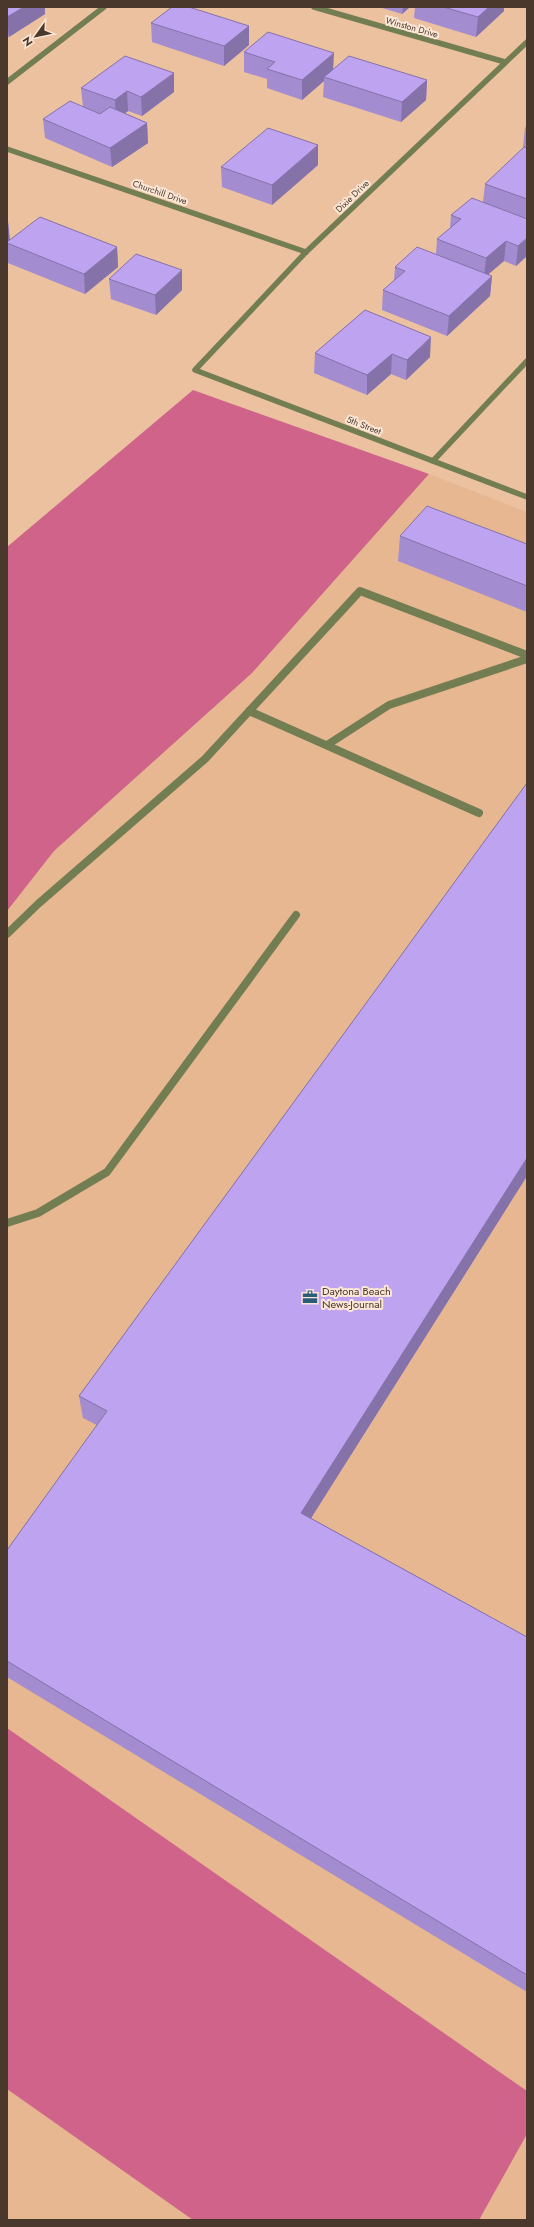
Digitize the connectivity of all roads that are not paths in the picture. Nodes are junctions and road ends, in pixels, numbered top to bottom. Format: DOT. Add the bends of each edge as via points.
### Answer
graph roads {
  1 [pos="104,7"];
  2 [pos="314,7"];
  3 [pos="527,42"];
  4 [pos="505,62"];
  5 [pos="7,82"];
  6 [pos="7,149"];
  7 [pos="306,252"];
  8 [pos="527,360"];
  9 [pos="195,370"];
  10 [pos="433,461"];
  11 [pos="527,497"];
  12 [pos="527,655"];
  13 [pos="527,659"];
  14 [pos="249,711"];
  15 [pos="327,745"];
  16 [pos="479,813"];
  17 [pos="296,915"];
  18 [pos="7,934"];
  19 [pos="7,1223"];
  1 -- 5 [label="street"];
  2 -- 4 [label="street, Winston Drive"];
  3 -- 4 [label="street, Dixie Drive"];
  4 -- 7 [label="street, Dixie Drive"];
  6 -- 7 [label="street, Churchill Drive"];
  7 -- 9 [label="street, Dixie Drive"];
  8 -- 10 [label="street"];
  9 -- 10 [label="street, 5th Street"];
  10 -- 11 [label="street, 5th Street"];
  12 -- 14 [label="street" via="360,592"];
  13 -- 15 [label="street" via="389,705"];
  14 -- 15 [label="street"];
  14 -- 18 [label="street" via="205,759"];
  15 -- 16 [label="street"];
  17 -- 19 [label="street" via="107,1172 38,1213"];
}
